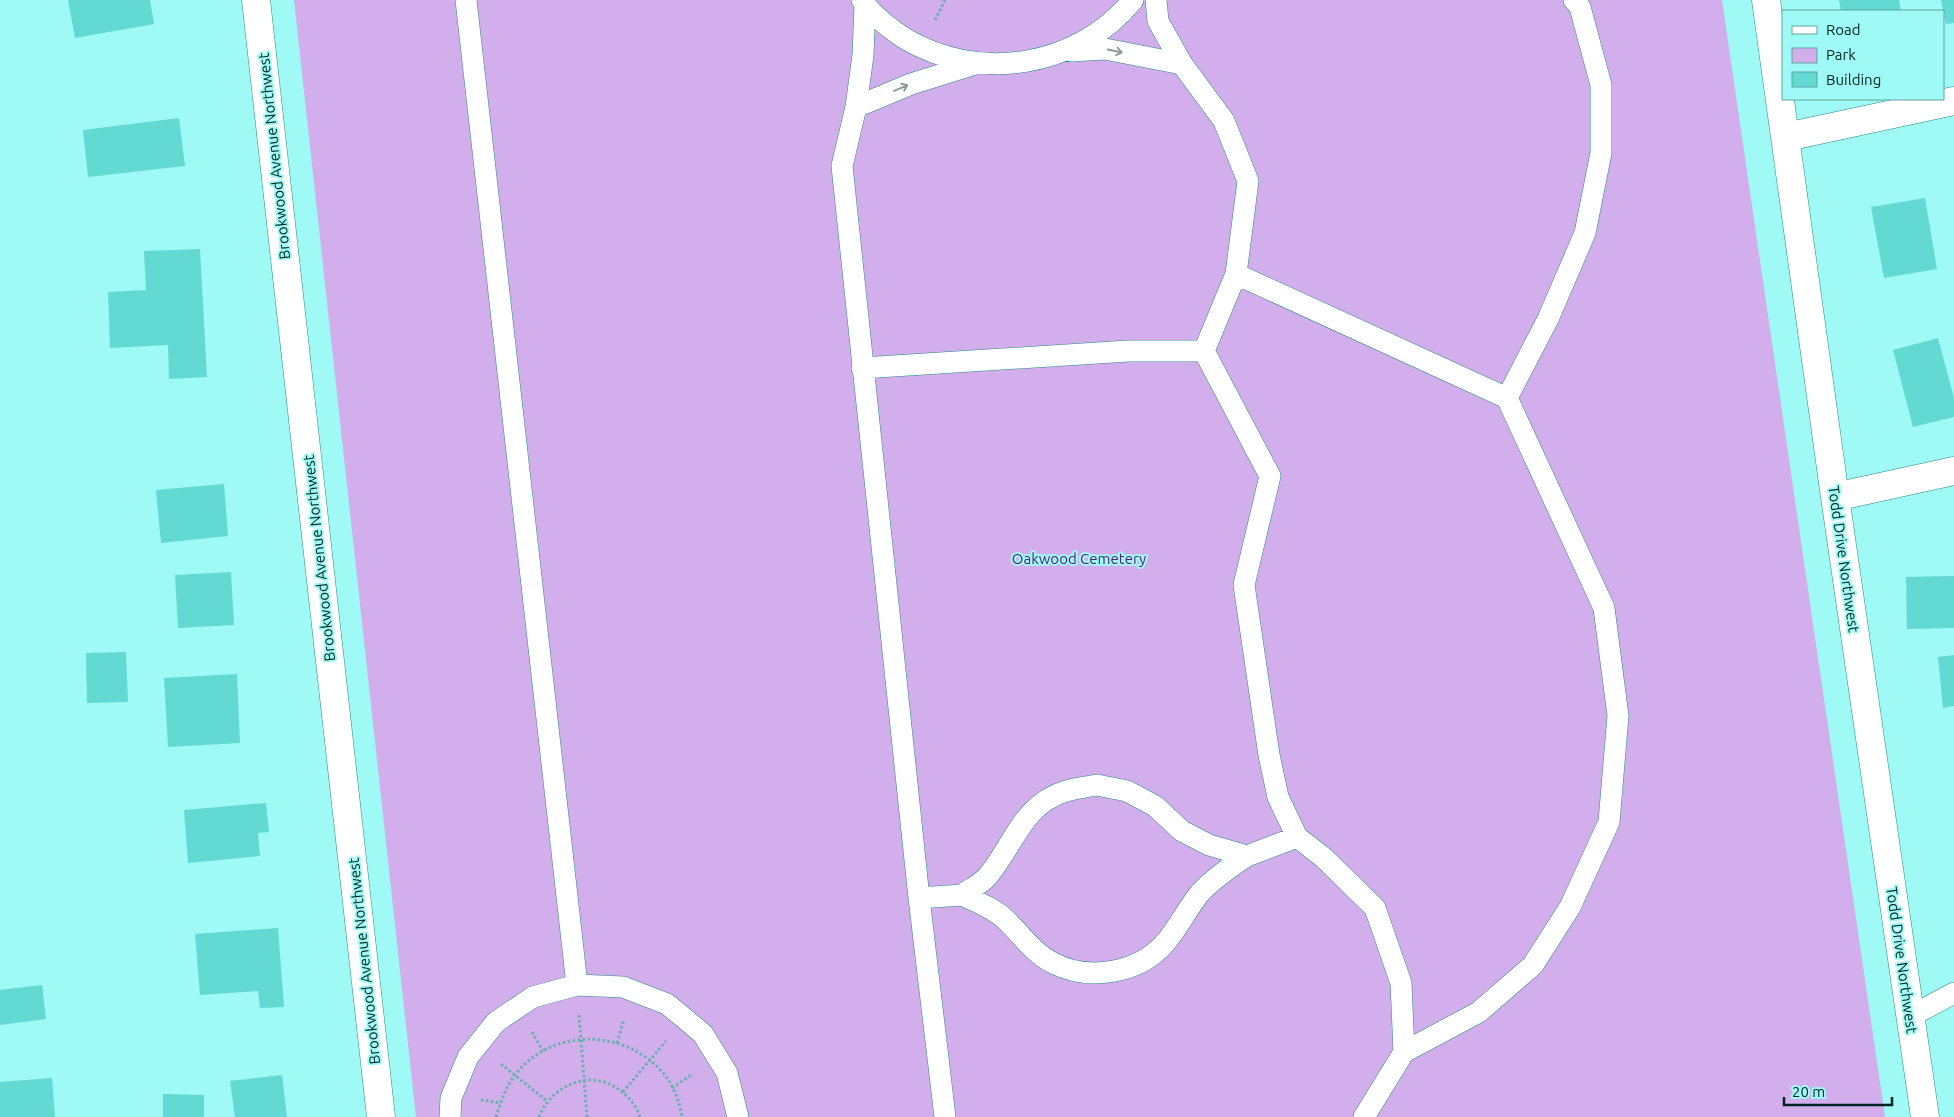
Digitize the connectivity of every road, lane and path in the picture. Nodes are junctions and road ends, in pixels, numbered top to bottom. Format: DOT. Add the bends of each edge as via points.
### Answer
graph roads {
  1 [pos="256,0"];
  2 [pos="466,0"];
  3 [pos="1133,0"];
  4 [pos="1156,0"];
  5 [pos="1574,0"];
  6 [pos="1766,0"];
  7 [pos="863,3"];
  8 [pos="1067,51"];
  9 [pos="975,64"];
  10 [pos="1182,64"];
  11 [pos="1954,101"];
  12 [pos="856,107"];
  13 [pos="1786,137"];
  14 [pos="1236,274"];
  15 [pos="1204,351"];
  16 [pos="862,368"];
  17 [pos="1507,398"];
  18 [pos="1954,471"];
  19 [pos="1835,497"];
  20 [pos="1297,837"];
  21 [pos="1247,856"];
  22 [pos="962,895"];
  23 [pos="919,898"];
  24 [pos="576,985"];
  25 [pos="1954,993"];
  26 [pos="1911,1016"];
  27 [pos="684,1018"];
  28 [pos="581,1039"];
  29 [pos="477,1044"];
  30 [pos="1404,1052"];
  31 [pos="650,1060"];
  32 [pos="515,1075"];
  33 [pos="584,1080"];
  34 [pos="623,1092"];
  35 [pos="547,1101"];
  36 [pos="382,1117"];
  37 [pos="450,1117"];
  38 [pos="496,1117"];
  39 [pos="539,1117"];
  40 [pos="587,1117"];
  41 [pos="640,1117"];
  42 [pos="682,1117"];
  43 [pos="738,1117"];
  44 [pos="945,1117"];
  45 [pos="1364,1117"];
  46 [pos="1925,1117"];
  1 -- 36 [label="street, Brookwood Avenue Northwest"];
  2 -- 24 [label="lane"];
  3 -- 8 [label="lane" via="1102,30"];
  4 -- 10 [label="lane" via="1158,21"];
  5 -- 17 [label="lane" via="1580,8 1601,85 1601,153 1585,234 1548,319"];
  6 -- 13 [label="street, Todd Drive Northwest"];
  7 -- 9 [label="lane" via="891,30 922,49"];
  7 -- 12 [label="lane" via="863,55"];
  8 -- 9 [label="lane" via="1021,64"];
  8 -- 10 [label="lane, one-way" via="1105,49"];
  12 -- 9 [label="lane, one-way" via="911,84"];
  10 -- 14 [label="lane" via="1224,122 1248,181"];
  11 -- 13 [label="street"];
  12 -- 16 [label="lane" via="842,166"];
  13 -- 19 [label="street, Todd Drive Northwest"];
  14 -- 15 [label="lane"];
  14 -- 17 [label="lane"];
  15 -- 16 [label="lane" via="1128,351"];
  15 -- 20 [label="lane" via="1270,476 1244,585 1269,756 1278,797"];
  16 -- 23 [label="lane"];
  17 -- 30 [label="lane" via="1604,608 1618,716 1608,822 1570,907 1533,965 1479,1012"];
  18 -- 19 [label="street"];
  19 -- 26 [label="street, Todd Drive Northwest"];
  20 -- 21 [label="lane"];
  20 -- 30 [label="lane" via="1376,908 1401,982"];
  21 -- 22 [label="lane" via="1209,845 1182,831 1155,806 1127,790 1097,785 1066,791 1038,806 1017,830 986,878"];
  21 -- 22 [label="lane" via="1220,873 1200,894 1164,944 1140,963 1112,973 1081,972 1052,963 1028,945 1005,919 986,905"];
  22 -- 23 [label="lane"];
  23 -- 44 [label="lane"];
  24 -- 27 [label="lane" via="623,987 667,1004"];
  24 -- 28 [label="path"];
  24 -- 29 [label="lane" via="534,997 496,1022"];
  25 -- 26 [label="lane"];
  26 -- 46 [label="street, Todd Drive Northwest"];
  27 -- 31 [label="path"];
  27 -- 43 [label="lane" via="703,1034 727,1073"];
  28 -- 31 [label="path" via="621,1044"];
  28 -- 32 [label="path" via="555,1045 534,1056"];
  28 -- 33 [label="path"];
  29 -- 32 [label="path"];
  29 -- 37 [label="lane" via="468,1056 451,1098"];
  30 -- 45 [label="lane"];
  31 -- 34 [label="path"];
  31 -- 42 [label="path" via="670,1082"];
  32 -- 35 [label="path"];
  32 -- 38 [label="path" via="503,1095"];
  33 -- 34 [label="path" via="601,1081"];
  33 -- 35 [label="path" via="568,1084"];
  33 -- 40 [label="path"];
  34 -- 41 [label="path"];
  35 -- 39 [label="path"];
}
